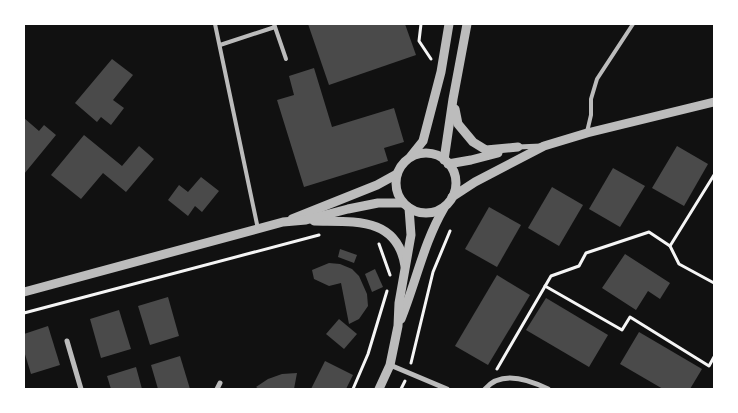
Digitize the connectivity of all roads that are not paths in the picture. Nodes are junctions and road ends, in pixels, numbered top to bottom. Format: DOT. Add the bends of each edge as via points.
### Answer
graph roads {
  1 [pos="215,24"];
  2 [pos="449,24"];
  3 [pos="468,24"];
  4 [pos="633,24"];
  5 [pos="275,25"];
  6 [pos="220,46"];
  7 [pos="286,59"];
  8 [pos="453,99"];
  9 [pos="714,102"];
  10 [pos="587,133"];
  11 [pos="544,146"];
  12 [pos="518,147"];
  13 [pos="410,158"];
  14 [pos="446,162"];
  15 [pos="397,174"];
  16 [pos="452,197"];
  17 [pos="406,205"];
  18 [pos="446,205"];
  19 [pos="306,220"];
  20 [pos="283,222"];
  21 [pos="258,229"];
  22 [pos="24,292"];
  23 [pos="399,303"];
  24 [pos="398,326"];
  25 [pos="67,341"];
  26 [pos="390,365"];
  27 [pos="220,384"];
  28 [pos="486,388"];
  29 [pos="81,389"];
  30 [pos="217,389"];
  31 [pos="379,389"];
  32 [pos="446,389"];
  33 [pos="548,389"];
  1 -- 6 [label="lane"];
  2 -- 13 [label="street" via="423,141"];
  3 -- 8 [label="street"];
  4 -- 10 [label="lane" via="598,79 591,99"];
  5 -- 6 [label="lane"];
  5 -- 7 [label="lane"];
  6 -- 21 [label="lane"];
  8 -- 12 [label="street" via="458,124 473,142 486,150"];
  8 -- 14 [label="street"];
  9 -- 10 [label="street"];
  10 -- 11 [label="street"];
  11 -- 12 [label="street"];
  11 -- 16 [label="street"];
  12 -- 14 [label="street" via="471,160"];
  13 -- 14 [label="street" via="427,153"];
  13 -- 15 [label="street"];
  14 -- 16 [label="street" via="456,180"];
  15 -- 17 [label="street" via="398,194"];
  15 -- 20 [label="street"];
  16 -- 18 [label="street"];
  17 -- 18 [label="street" via="419,213 438,211"];
  17 -- 19 [label="street" via="378,203"];
  17 -- 23 [label="street" via="411,235"];
  18 -- 24 [label="street" via="433,227"];
  19 -- 20 [label="street"];
  19 -- 23 [label="street" via="365,223 385,231 401,248 405,265"];
  20 -- 21 [label="street"];
  21 -- 22 [label="street"];
  23 -- 24 [label="street"];
  24 -- 26 [label="street"];
  25 -- 29 [label="street"];
  26 -- 31 [label="street"];
  26 -- 32 [label="street"];
  27 -- 30 [label="street"];
  28 -- 33 [label="street" via="503,377"];
}
